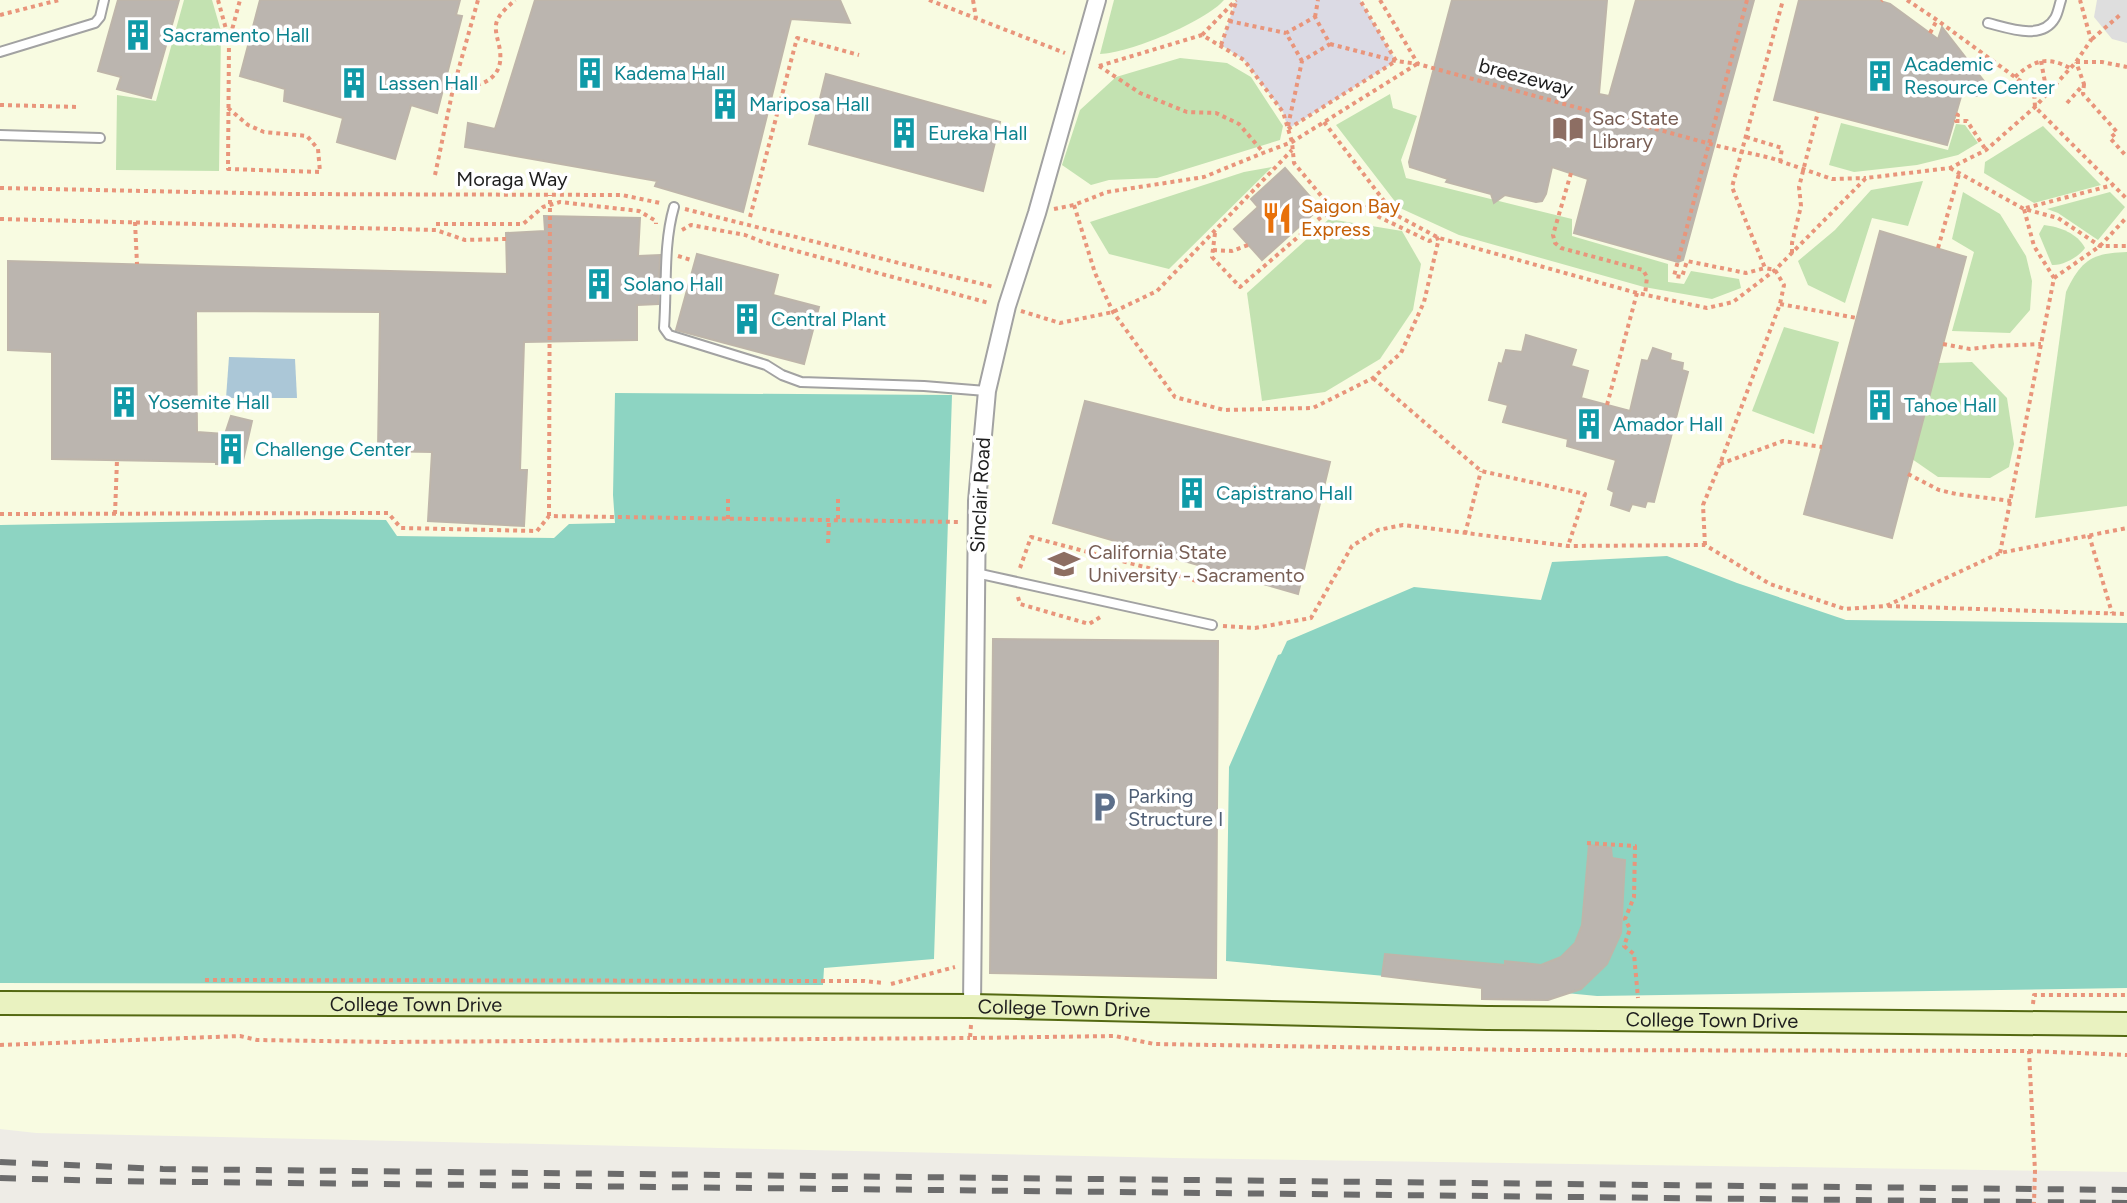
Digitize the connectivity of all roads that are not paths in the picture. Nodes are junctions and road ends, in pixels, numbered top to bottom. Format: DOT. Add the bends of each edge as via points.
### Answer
graph roads {
  1 [pos="104,0"];
  2 [pos="1097,0"];
  3 [pos="2061,0"];
  4 [pos="1988,23"];
  5 [pos="0,52"];
  6 [pos="0,135"];
  7 [pos="100,138"];
  8 [pos="674,207"];
  9 [pos="987,391"];
  10 [pos="976,573"];
  11 [pos="1212,625"];
  12 [pos="0,1003"];
  13 [pos="972,1006"];
  14 [pos="2127,1024"];
  1 -- 5 [label="lane" via="95,23"];
  2 -- 9 [label="street, Sinclair Road"];
  3 -- 4 [label="lane" via="2053,22 2042,29 2027,32"];
  6 -- 7 [label="lane"];
  8 -- 9 [label="lane" via="666,262 664,328 669,335 766,365 801,382"];
  9 -- 10 [label="street, Sinclair Road"];
  10 -- 11 [label="lane"];
  10 -- 13 [label="street, Sinclair Road"];
  12 -- 13 [label="street, College Town Drive"];
  13 -- 14 [label="street, College Town Drive"];
}
